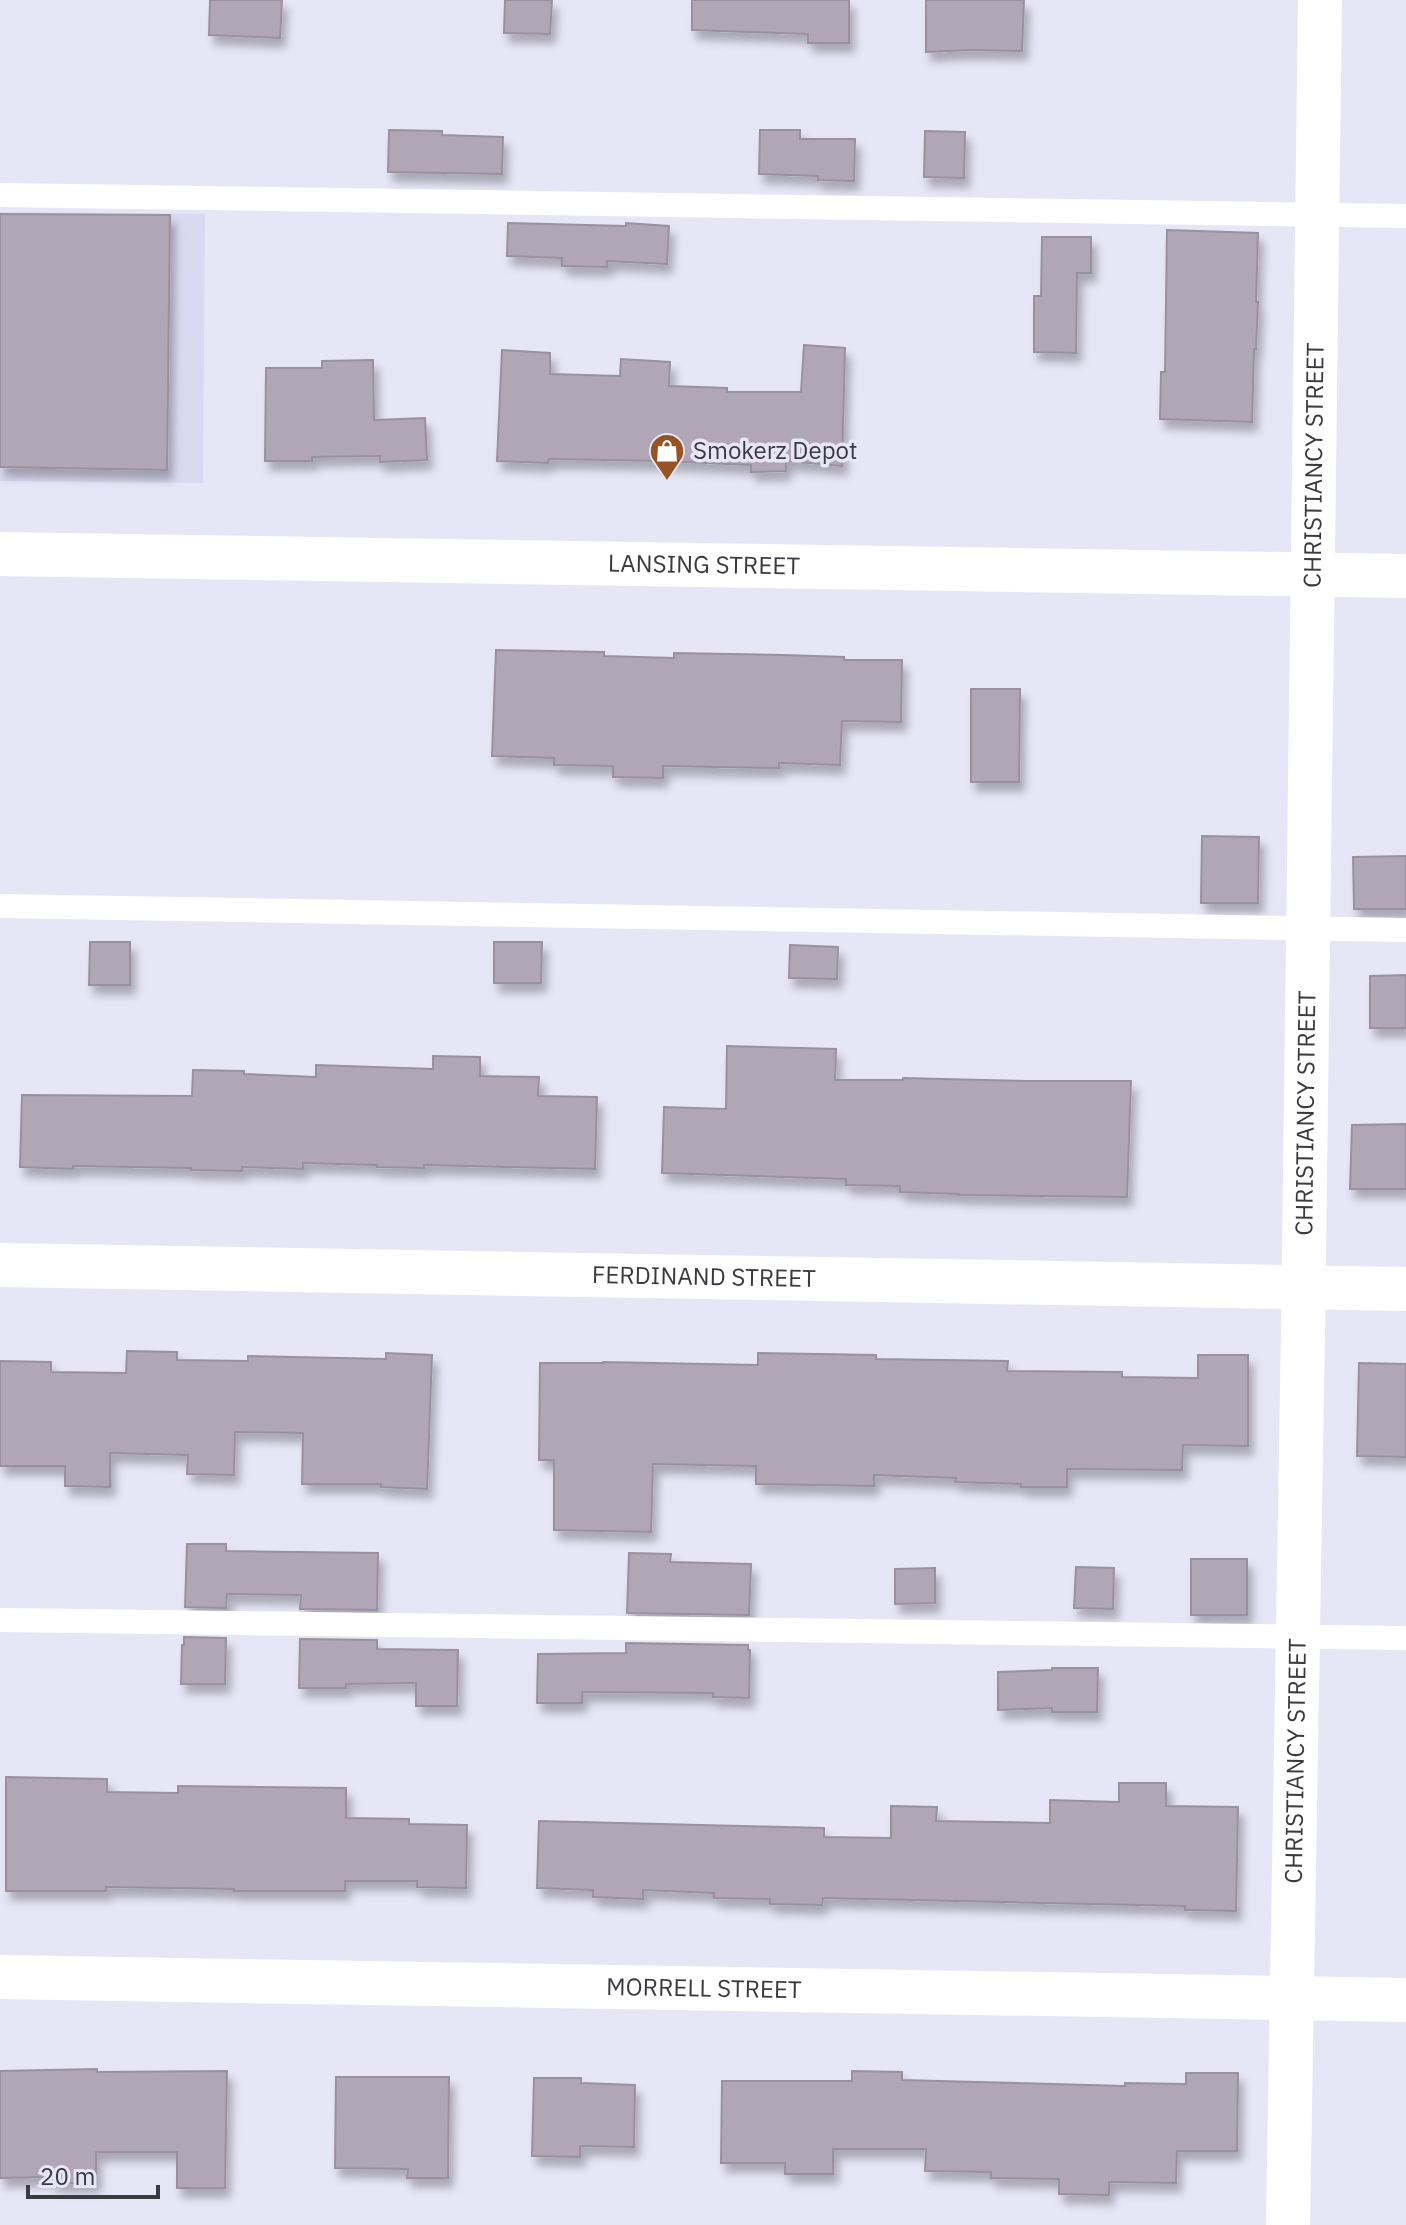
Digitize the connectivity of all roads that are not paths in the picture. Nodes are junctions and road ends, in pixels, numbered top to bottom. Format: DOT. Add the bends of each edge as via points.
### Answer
graph roads {
  1 [pos="1320,0"];
  2 [pos="0,195"];
  3 [pos="1317,215"];
  4 [pos="1406,216"];
  5 [pos="0,554"];
  6 [pos="1312,575"];
  7 [pos="1406,576"];
  8 [pos="0,906"];
  9 [pos="1308,929"];
  10 [pos="1406,930"];
  11 [pos="0,1265"];
  12 [pos="1304,1287"];
  13 [pos="1406,1289"];
  14 [pos="0,1620"];
  15 [pos="1298,1636"];
  16 [pos="1406,1638"];
  17 [pos="0,1977"];
  18 [pos="1293,1998"];
  19 [pos="1406,2000"];
  20 [pos="1288,2225"];
  1 -- 3 [label="street, CHRISTIANCY STREET"];
  2 -- 3 [label="lane"];
  3 -- 4 [label="lane"];
  3 -- 6 [label="street, CHRISTIANCY STREET"];
  5 -- 6 [label="street, LANSING STREET"];
  6 -- 7 [label="street, LANSING STREET"];
  6 -- 9 [label="street, CHRISTIANCY STREET"];
  8 -- 9 [label="lane"];
  9 -- 10 [label="lane"];
  9 -- 12 [label="street, CHRISTIANCY STREET"];
  11 -- 12 [label="street, FERDINAND STREET"];
  12 -- 13 [label="street, FERDINAND STREET"];
  12 -- 15 [label="street, CHRISTIANCY STREET"];
  14 -- 15 [label="lane"];
  15 -- 16 [label="lane"];
  15 -- 18 [label="street, CHRISTIANCY STREET"];
  17 -- 18 [label="street, MORRELL STREET"];
  18 -- 19 [label="street, MORRELL STREET"];
  18 -- 20 [label="street, CHRISTIANCY STREET"];
}
